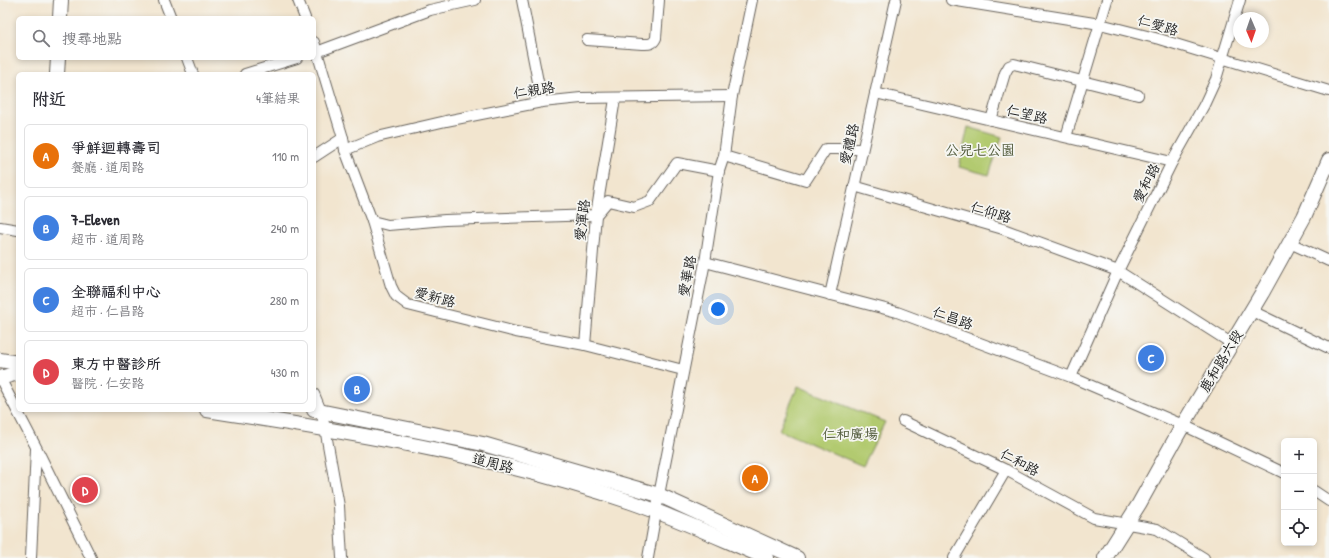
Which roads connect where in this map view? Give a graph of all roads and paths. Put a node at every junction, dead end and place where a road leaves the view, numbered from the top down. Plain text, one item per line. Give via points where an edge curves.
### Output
1 (61, 0) edge
2 (164, 0) edge
3 (298, 0) edge
4 (475, 0) edge
5 (522, 0) edge
6 (659, 0) edge
7 (752, 0) edge
8 (896, 0) edge
9 (951, 0) edge
10 (1107, 0) edge
11 (1240, 0) edge
12 (60, 16) edge
13 (170, 16) edge
14 (304, 16) edge
15 (1100, 24) junction
16 (587, 40) dead end
17 (316, 49) edge
18 (316, 52) edge
19 (1221, 59) junction
20 (58, 60) edge
21 (188, 60) edge
22 (290, 60) edge
23 (57, 72) edge
24 (192, 72) edge
25 (252, 72) edge
26 (1083, 82) junction
27 (1329, 92) edge
28 (875, 93) junction
29 (1138, 95) dead end
30 (732, 96) junction
31 (615, 99) junction
32 (542, 102) junction
33 (991, 120) junction
34 (1066, 137) junction
35 (343, 138) junction
36 (862, 149) junction
37 (345, 150) junction
38 (316, 156) edge
39 (724, 156) junction
40 (1329, 161) edge
41 (1172, 162) junction
42 (720, 171) junction
43 (854, 186) junction
44 (596, 215) junction
45 (372, 221) junction
46 (0, 227) edge
47 (16, 230) edge
48 (1290, 242) junction
49 (1329, 261) edge
50 (704, 262) junction
51 (1118, 271) junction
52 (830, 295) junction
53 (1252, 311) junction
54 (1231, 343) junction
55 (585, 345) junction
56 (1329, 348) edge
57 (0, 360) edge
58 (16, 362) edge
59 (683, 370) junction
60 (16, 374) edge
61 (1071, 376) junction
62 (0, 378) edge
63 (16, 381) edge
64 (16, 409) edge
65 (317, 410) edge
66 (18, 412) edge
67 (220, 412) edge
68 (903, 421) dead end
69 (1183, 425) junction
70 (325, 428) junction
71 (36, 447) junction
72 (1006, 470) junction
73 (1281, 472) edge
74 (1317, 493) edge
75 (659, 495) junction
76 (1329, 500) edge
77 (656, 512) junction
78 (1125, 524) junction
79 (31, 558) edge
80 (91, 558) edge
81 (342, 558) edge
82 (648, 558) edge
83 (767, 558) edge
84 (797, 558) edge
85 (954, 558) edge
86 (1105, 558) edge
87 (1204, 558) edge

1 - 12 main road
2 - 13 street
3 - 14 street
4 - 17 street via 430,10
5 - 32 street
6 - 16 street via 654,42 642,44
7 - 30 street, 愛華路
8 - 28 street, 愛禮路
9 - 15 street, 仁愛路
10 - 15 street
11 - 19 street, 愛和路
15 - 19 street, 仁愛路
15 - 26 street
18 - 35 street, 愛新路
19 - 27 street, 仁愛路
19 - 41 street, 愛和路 via 1213,86
20 - 23 main road
21 - 24 street
22 - 25 street
26 - 29 street
26 - 33 street via 1014,64 1009,66
26 - 34 street
28 - 33 street, 仁望路
28 - 36 street, 愛禮路
30 - 31 street, 仁親路
30 - 39 street, 愛華路
31 - 32 street, 仁親路 via 581,98
31 - 44 street, 愛渾路
32 - 37 street, 仁親路 via 423,126 377,138
33 - 34 street, 仁望路
34 - 41 street, 仁望路
35 - 37 street, 愛新路
35 - 38 street
36 - 39 street via 826,150 806,180
36 - 43 street, 愛禮路
37 - 45 street, 愛新路
39 - 42 street, 愛華路
40 - 48 main road, 鹿和路六段
41 - 51 street, 愛和路
42 - 44 street via 677,163 650,201 634,207 608,201
42 - 50 street, 愛華路
43 - 51 street, 仁仰路 via 1003,229
43 - 52 street, 愛禮路
44 - 45 street via 446,220 388,225
44 - 55 street, 愛渾路
45 - 55 street, 愛新路 via 391,286 396,296 408,305 516,332
46 - 47 street
48 - 49 street
48 - 53 main road, 鹿和路六段
50 - 52 street, 仁昌路
50 - 59 street, 愛華路
51 - 54 street, 仁仰路
51 - 61 street, 愛和路
52 - 61 street, 仁昌路 via 897,312
53 - 54 main road, 鹿和路六段
53 - 56 street
54 - 69 main road, 鹿和路六段
55 - 59 street, 愛新路
57 - 58 main road
59 - 75 street, 愛華路
60 - 62 main road
61 - 69 street, 仁昌路
62 - 63 main road
62 - 64 street
65 - 70 street
65 - 75 main road, 道周路 via 483,444
66 - 71 street
67 - 70 main road, 道周路
68 - 72 street, 仁和路
69 - 73 street, 仁昌路
69 - 78 main road, 鹿和路六段
70 - 77 main road, 道周路 via 474,458 560,480
70 - 81 street via 339,506
71 - 79 street
71 - 80 street
72 - 78 street, 仁和路 via 1094,518
72 - 85 street
74 - 76 street
75 - 77 street, 愛華路
75 - 84 main road, 道周路
77 - 82 street, 愛華路
77 - 83 main road, 道周路
78 - 86 main road, 鹿和路六段
78 - 87 street, 仁和路 via 1157,529

